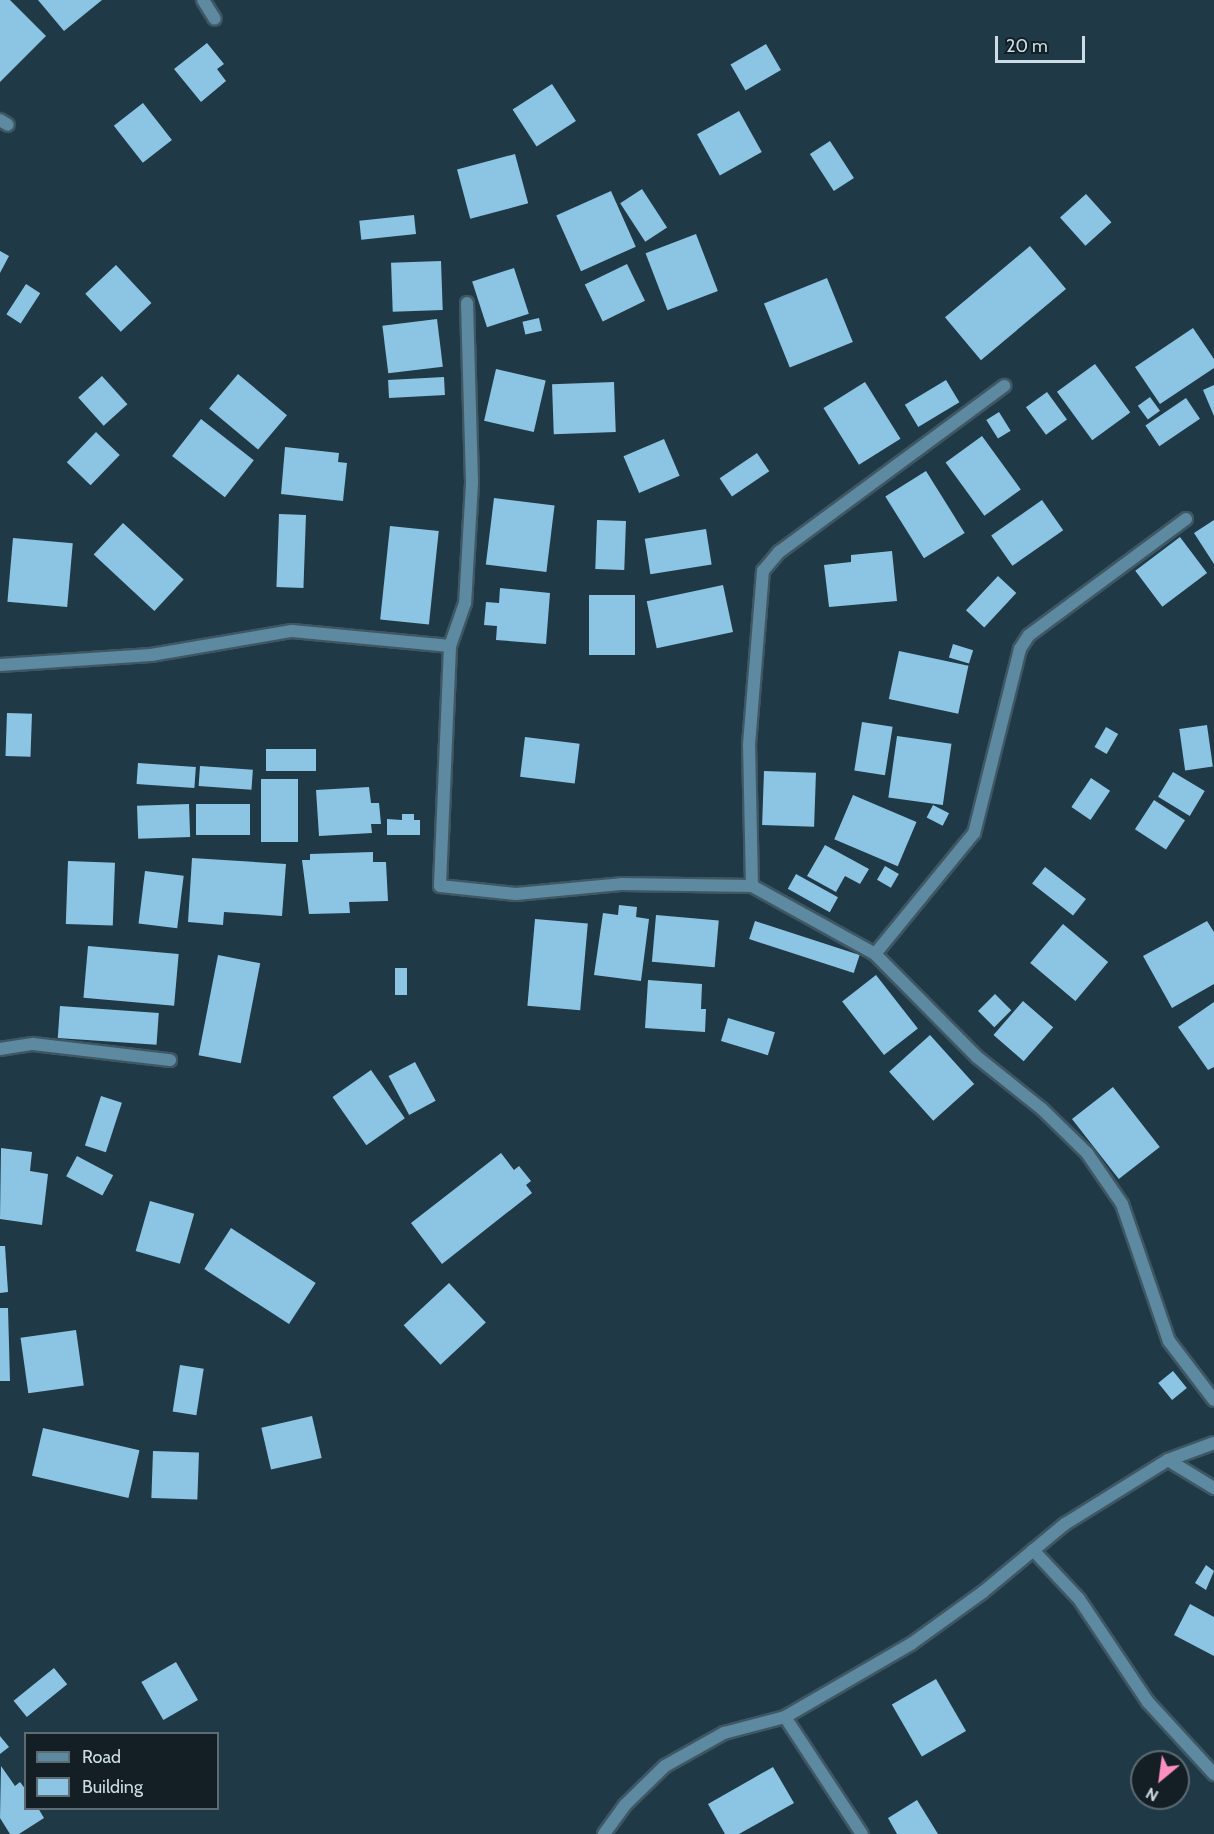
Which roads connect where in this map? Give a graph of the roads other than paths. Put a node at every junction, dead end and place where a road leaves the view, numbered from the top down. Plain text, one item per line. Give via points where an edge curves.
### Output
1 (203, 0) edge
2 (215, 19) dead end
3 (467, 303) dead end
4 (1004, 386) dead end
5 (1185, 519) dead end
6 (450, 646) junction
7 (0, 665) edge
8 (752, 886) junction
9 (875, 954) junction
10 (0, 1049) edge
11 (170, 1060) dead end
12 (1214, 1400) edge
13 (1214, 1443) edge
14 (1168, 1460) junction
15 (1214, 1488) edge
16 (1033, 1550) junction
17 (785, 1717) junction
18 (1214, 1774) edge
19 (604, 1834) edge
20 (862, 1834) edge

1 - 2 street
3 - 6 street via 472,483 465,603
4 - 8 street via 779,552 763,571 749,745
5 - 9 street via 1029,635 1020,649 974,833
6 - 7 street via 292,631 151,655
6 - 8 street via 440,886 516,894 621,884
8 - 9 street
9 - 12 street via 977,1057 1042,1109 1086,1153 1122,1204 1169,1341
10 - 11 street via 33,1044
13 - 14 street
14 - 15 street
14 - 16 street via 1065,1524
16 - 17 street via 911,1644
16 - 18 street via 1079,1599 1148,1702
17 - 19 street via 724,1733 665,1766 625,1805
17 - 20 street

